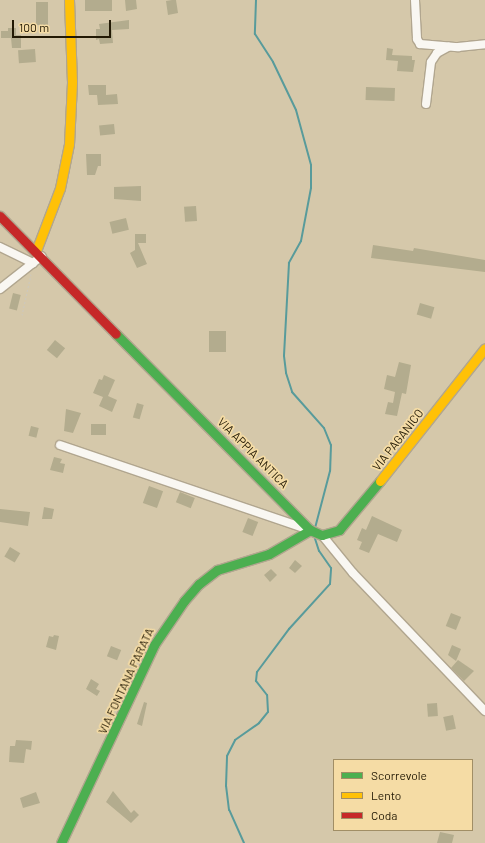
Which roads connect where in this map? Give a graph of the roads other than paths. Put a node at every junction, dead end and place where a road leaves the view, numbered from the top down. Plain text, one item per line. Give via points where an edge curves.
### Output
1 (68, 0) edge
2 (416, 0) edge
3 (485, 44) edge
4 (448, 47) junction
5 (426, 104) dead end
6 (0, 216) edge
7 (0, 247) edge
8 (39, 254) junction
9 (33, 263) junction
10 (0, 289) edge
11 (485, 348) edge
12 (60, 445) dead end
13 (294, 512) junction
14 (288, 522) junction
15 (310, 530) junction
16 (322, 535) junction
17 (485, 711) edge
18 (61, 843) edge

1 - 8 street via 72,82 70,144 60,188
2 - 4 street via 418,42 424,46
3 - 4 street
4 - 5 street via 438,53 431,62
6 - 8 street, VIA APPIA ANTICA
7 - 9 street
8 - 9 street
8 - 13 street, VIA APPIA ANTICA
9 - 10 street
11 - 16 street, VIA PAGANICO via 353,516 339,530
12 - 14 street
13 - 14 street
13 - 15 street, VIA APPIA ANTICA
14 - 15 street
15 - 16 street, VIA APPIA ANTICA
15 - 18 street, VIA FONTANA PARATA via 266,555 215,572 199,584 184,601 152,648
16 - 17 street, VIA APPIA ANTICA via 353,573

